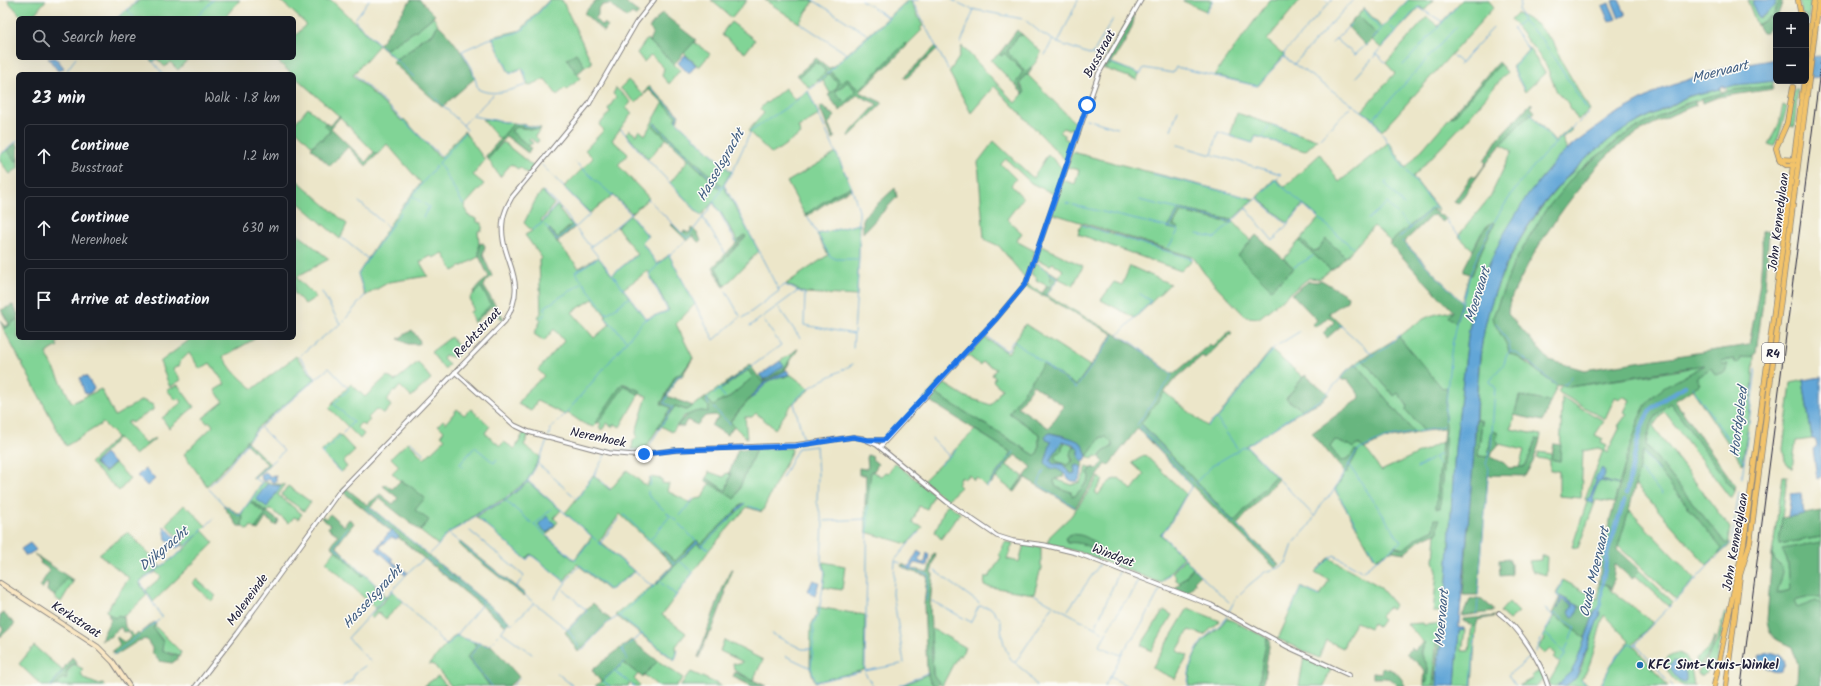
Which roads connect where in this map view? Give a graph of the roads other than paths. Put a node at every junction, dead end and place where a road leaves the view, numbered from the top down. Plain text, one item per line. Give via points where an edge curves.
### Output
1 (654, 0) edge
2 (1141, 0) edge
3 (1798, 0) edge
4 (1814, 0) edge
5 (1819, 0) edge
6 (1800, 12) edge
7 (1810, 47) junction
8 (1809, 51) edge
9 (1804, 84) edge
10 (1793, 87) dead end
11 (1805, 88) junction
12 (1795, 162) junction
13 (455, 372) junction
14 (868, 440) junction
15 (884, 440) junction
16 (880, 447) junction
17 (284, 568) joint
18 (0, 583) edge
19 (1499, 614) dead end
20 (1349, 675) dead end
21 (129, 686) edge
22 (196, 686) edge
23 (1548, 686) edge
24 (1714, 686) edge
25 (1726, 686) edge

1 - 13 street, Rechtstraat via 636,23 589,104 507,206 502,234 515,280 512,311
2 - 15 street, Busstraat via 1099,72 1026,283
3 - 6 highway
4 - 7 highway, John Kennedylaan / R4
5 - 7 highway, John Kennedylaan / R4
7 - 8 highway, John Kennedylaan / R4
7 - 11 highway, John Kennedylaan / R4
9 - 11 highway, John Kennedylaan / R4
10 - 12 highway via 1787,123 1776,148 1782,163
11 - 12 highway, John Kennedylaan / R4
11 - 12 highway, John Kennedylaan / R4 via 1794,153
12 - 24 highway, John Kennedylaan / R4 via 1744,542
12 - 25 highway, John Kennedylaan / R4 via 1750,542 1740,575
13 - 14 street, Nerenhoek via 514,425 609,453 632,455 676,450 796,446 853,437
13 - 17 street, Rechtstraat via 339,492
14 - 15 street
14 - 16 street, Nerenhoek
15 - 16 street, Busstraat
16 - 20 street, Windgat via 947,502 997,536 1077,553 1211,604 1288,647
17 - 22 street, Moleneinde
18 - 21 main road, Kerkstraat via 98,647 113,662
19 - 23 street via 1510,623 1532,651

